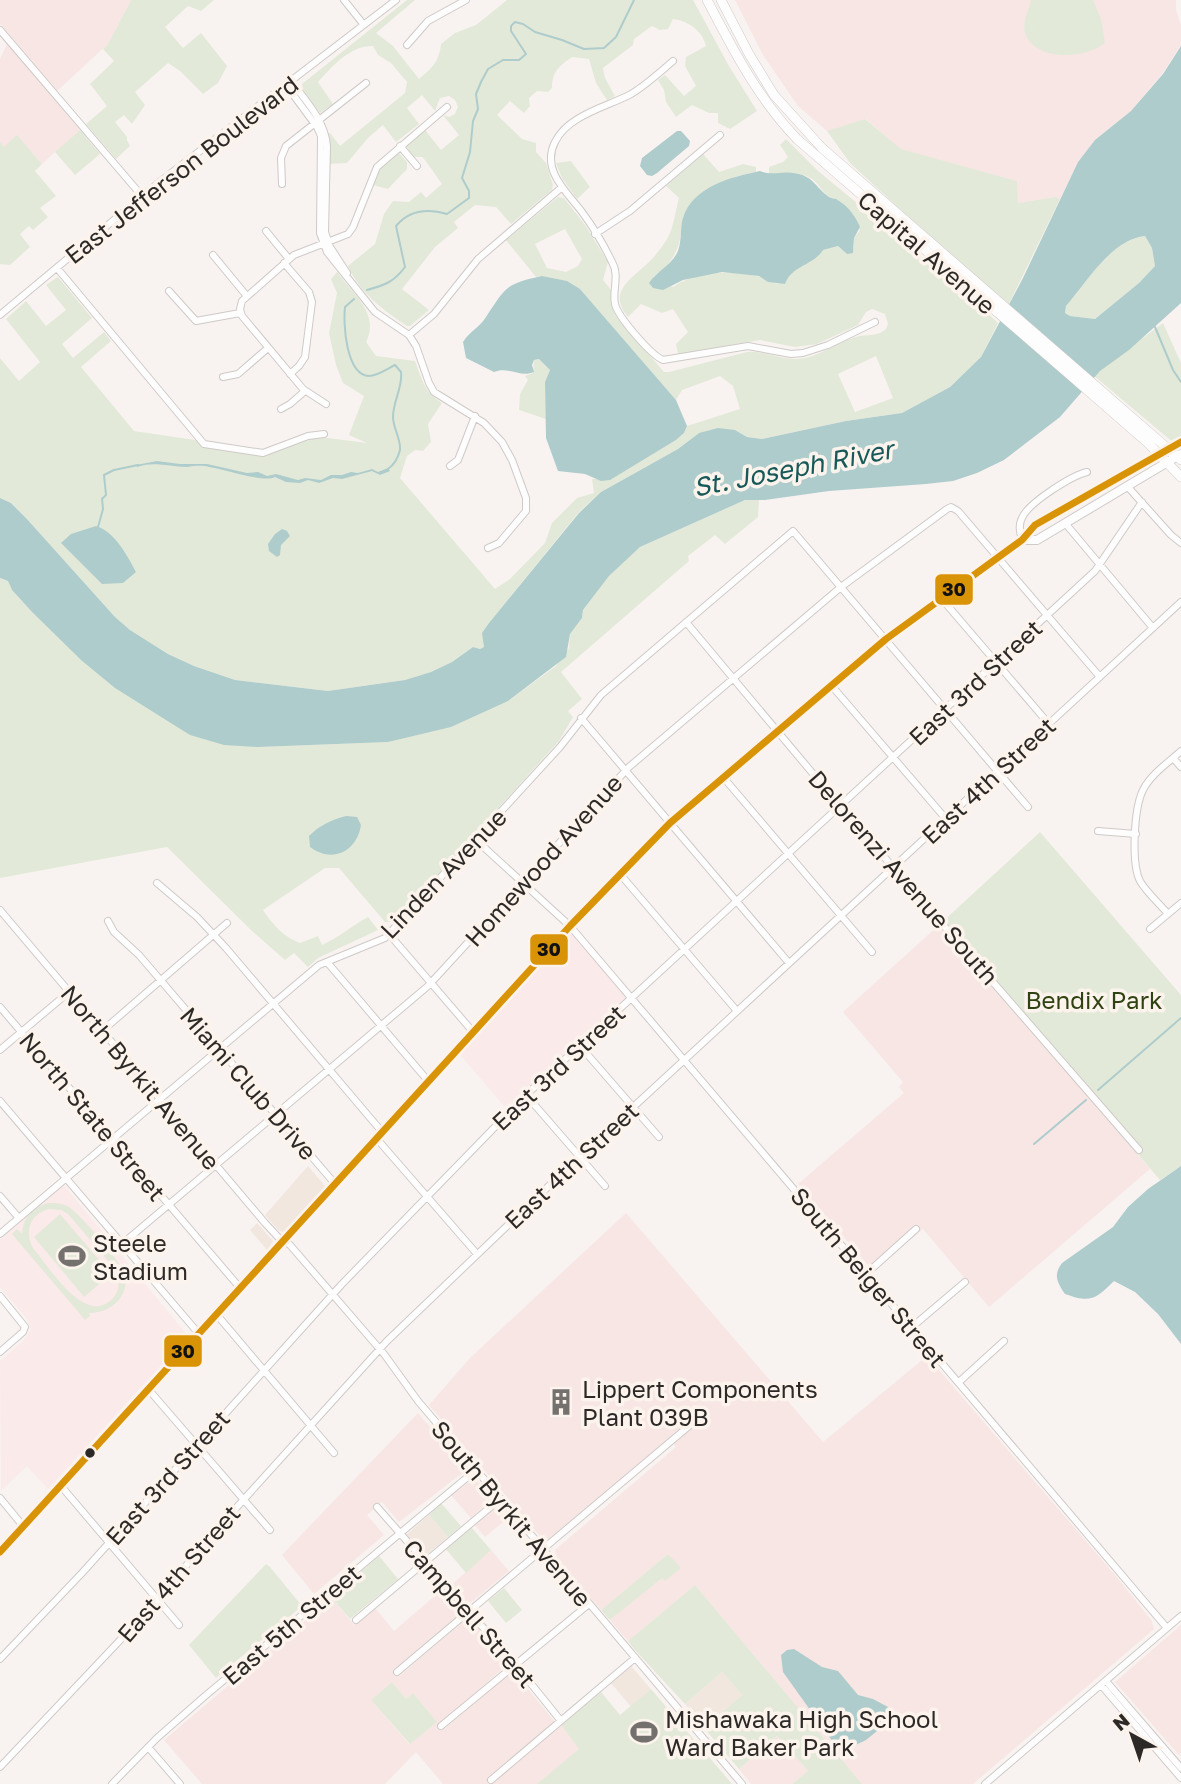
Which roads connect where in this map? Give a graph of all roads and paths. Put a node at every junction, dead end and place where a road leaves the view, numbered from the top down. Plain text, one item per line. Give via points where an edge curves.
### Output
1 (344, 0) edge
2 (396, 0) edge
3 (466, 0) edge
4 (707, 0) edge
5 (721, 0) edge
6 (365, 25) junction
7 (0, 30) edge
8 (407, 45) dead end
9 (673, 61) dead end
10 (288, 83) junction
11 (366, 83) dead end
12 (447, 107) dead end
13 (317, 122) junction
14 (720, 135) dead end
15 (400, 146) junction
16 (417, 166) dead end
17 (282, 184) dead end
18 (561, 188) junction
19 (142, 196) junction
20 (266, 231) dead end
21 (595, 233) junction
22 (325, 243) junction
23 (213, 255) dead end
24 (287, 261) junction
25 (57, 268) junction
26 (169, 291) dead end
27 (246, 295) junction
28 (995, 305) junction
29 (240, 313) junction
30 (0, 315) edge
31 (875, 322) dead end
32 (409, 335) junction
33 (268, 348) junction
34 (290, 374) junction
35 (223, 377) dead end
36 (305, 391) junction
37 (1096, 391) junction
38 (326, 404) dead end
39 (281, 409) dead end
40 (475, 416) junction
41 (324, 434) dead end
42 (1181, 442) edge
43 (1177, 455) edge
44 (1163, 459) junction
45 (450, 466) dead end
46 (1087, 472) dead end
47 (1181, 477) edge
48 (1128, 486) junction
49 (1142, 502) junction
50 (1065, 523) junction
51 (1021, 540) junction
52 (1181, 543) edge
53 (488, 548) dead end
54 (997, 557) junction
55 (1100, 566) junction
56 (841, 587) junction
57 (941, 598) junction
58 (1181, 602) edge
59 (1047, 615) junction
60 (686, 622) junction
61 (1153, 628) junction
62 (886, 639) junction
63 (996, 663) junction
64 (1100, 677) junction
65 (734, 678) junction
66 (831, 685) junction
67 (945, 710) junction
68 (581, 718) junction
69 (1049, 724) junction
70 (778, 731) junction
71 (1181, 751) edge
72 (893, 758) junction
73 (1173, 758) junction
74 (1181, 767) edge
75 (625, 771) junction
76 (998, 771) junction
77 (723, 777) junction
78 (840, 806) junction
79 (1028, 807) dead end
80 (946, 819) junction
81 (670, 823) junction
82 (1098, 831) dead end
83 (1136, 834) junction
84 (476, 840) junction
85 (789, 854) junction
86 (893, 867) junction
87 (620, 874) junction
88 (523, 882) junction
89 (157, 883) dead end
90 (737, 901) junction
91 (1181, 903) edge
92 (0, 910) edge
93 (1168, 915) junction
94 (841, 916) junction
95 (108, 922) dead end
96 (227, 923) dead end
97 (570, 926) junction
98 (1150, 929) dead end
99 (389, 934) junction
100 (214, 935) junction
101 (684, 950) junction
102 (872, 952) dead end
103 (327, 962) junction
104 (789, 963) junction
105 (161, 981) junction
106 (431, 983) junction
107 (69, 992) junction
108 (631, 998) junction
109 (272, 1003) junction
110 (0, 1007) edge
111 (737, 1011) junction
112 (381, 1026) junction
113 (102, 1031) junction
114 (22, 1032) junction
115 (474, 1032) junction
116 (580, 1046) junction
117 (219, 1048) junction
118 (0, 1050) edge
119 (684, 1059) junction
120 (329, 1069) junction
121 (429, 1082) junction
122 (526, 1095) junction
123 (159, 1098) junction
124 (0, 1101) edge
125 (632, 1108) junction
126 (275, 1114) junction
127 (380, 1136) junction
128 (659, 1137) dead end
129 (112, 1138) junction
130 (1139, 1150) dead end
131 (579, 1157) junction
132 (216, 1164) junction
133 (65, 1178) junction
134 (336, 1185) junction
135 (606, 1186) dead end
136 (0, 1196) edge
137 (427, 1196) junction
138 (169, 1205) junction
139 (18, 1217) junction
140 (916, 1229) dead end
141 (0, 1234) edge
142 (284, 1241) junction
143 (122, 1244) junction
144 (477, 1254) junction
145 (866, 1274) junction
146 (965, 1282) dead end
147 (241, 1289) junction
148 (332, 1294) junction
149 (0, 1296) edge
150 (217, 1315) junction
151 (912, 1327) junction
152 (200, 1335) junction
153 (1004, 1341) dead end
154 (379, 1349) junction
155 (0, 1352) edge
156 (264, 1370) junction
157 (959, 1382) junction
158 (149, 1390) junction
159 (310, 1426) junction
160 (689, 1426) dead end
161 (196, 1444) junction
162 (334, 1453) dead end
163 (476, 1470) junction
164 (61, 1486) junction
165 (0, 1498) edge
166 (500, 1499) junction
167 (243, 1500) junction
168 (377, 1507) dead end
169 (23, 1526) junction
170 (270, 1530) dead end
171 (400, 1534) junction
172 (109, 1542) junction
173 (543, 1550) junction
174 (0, 1552) edge
175 (426, 1561) junction
176 (157, 1599) junction
177 (589, 1604) junction
178 (469, 1611) junction
179 (1181, 1616) edge
180 (356, 1620) dead end
181 (179, 1625) dead end
182 (1167, 1628) junction
183 (635, 1658) junction
184 (0, 1660) edge
185 (516, 1665) junction
186 (397, 1672) dead end
187 (1104, 1683) junction
188 (561, 1721) junction
189 (441, 1726) dead end
190 (148, 1747) junction
191 (0, 1767) edge
192 (1181, 1768) edge
193 (1181, 1778) edge
194 (491, 1780) dead end
195 (112, 1784) edge
196 (180, 1784) edge
197 (742, 1784) edge
198 (985, 1784) edge

1 - 6 street
2 - 6 street, East Jefferson Boulevard
3 - 8 street via 428,20
4 - 28 highway, Capital Avenue via 746,73 786,127
5 - 28 highway, Capital Avenue via 774,95 795,120
6 - 10 street, East Jefferson Boulevard
7 - 19 street
9 - 18 street via 637,90 569,125 558,136 552,167
10 - 13 street
10 - 19 street, East Jefferson Boulevard
11 - 13 street
12 - 15 street
13 - 17 street via 284,149
13 - 22 street via 327,143
14 - 21 street via 630,211
15 - 16 street
15 - 22 street via 377,167 352,229
18 - 21 street
18 - 32 street via 484,252 434,314
19 - 25 street, East Jefferson Boulevard
20 - 24 street
21 - 31 street via 614,265 618,311 663,360 748,346 803,353
22 - 24 street
22 - 32 street via 375,312
23 - 27 street
24 - 27 street
24 - 34 street via 312,298 306,353
25 - 30 street, East Jefferson Boulevard
25 - 41 street via 204,444 263,453
26 - 29 street via 196,321
27 - 29 street
28 - 37 highway, Capital Avenue
29 - 33 street
32 - 40 street via 434,392
33 - 34 street
33 - 35 street via 238,374
34 - 36 street
36 - 38 street
36 - 39 street
37 - 43 highway, Capital Avenue
37 - 44 highway, Capital Avenue
40 - 45 street via 458,460
40 - 53 street via 502,442 527,500 522,518 499,543
42 - 43 main road
43 - 44 main road
44 - 47 highway, Capital Avenue
44 - 48 main road
44 - 51 main road via 1035,525
46 - 51 street via 1069,479 1025,513 1019,525
48 - 49 street
48 - 50 main road
49 - 52 street
49 - 55 street, East 3rd Street
50 - 51 main road via 1037,540
50 - 55 street
51 - 54 main road
54 - 56 street, Homewood Avenue via 954,508 947,509
54 - 57 main road
54 - 59 street
55 - 59 street, East 3rd Street
55 - 61 street
56 - 60 street, Linden Avenue via 793,531
56 - 62 street
56 - 65 street, Homewood Avenue
57 - 62 main road
57 - 63 street
58 - 61 street, East 4th Street
59 - 63 street, East 3rd Street
59 - 64 street
60 - 65 street, Delorenzi Avenue South
60 - 68 street, Linden Avenue
61 - 64 street, East 4th Street
62 - 66 main road
62 - 67 street
63 - 67 street, East 3rd Street
63 - 69 street
64 - 69 street, East 4th Street
65 - 70 street, Delorenzi Avenue South
65 - 75 street, Homewood Avenue
66 - 70 main road
66 - 72 street
67 - 72 street, East 3rd Street
67 - 76 street
68 - 75 street
68 - 84 street, Linden Avenue
69 - 76 street, East 4th Street
70 - 77 main road
70 - 78 street, Delorenzi Avenue South
71 - 73 street
72 - 78 street, East 3rd Street
72 - 80 street
73 - 74 street
73 - 83 street via 1143,789
75 - 81 street
75 - 88 street, Homewood Avenue
76 - 79 street
76 - 80 street, East 4th Street
77 - 81 main road
77 - 85 street
78 - 85 street, East 3rd Street
78 - 86 street, Delorenzi Avenue South
80 - 86 street, East 4th Street
81 - 87 main road
81 - 90 street
82 - 83 street
83 - 93 street via 1139,878
84 - 88 street, South Beiger Street
84 - 99 street, Linden Avenue
85 - 90 street, East 3rd Street
85 - 94 street
86 - 94 street, East 4th Street
86 - 130 street, Delorenzi Avenue South
87 - 97 main road
87 - 101 street
88 - 97 street, South Beiger Street
88 - 106 street, Homewood Avenue
89 - 100 street
90 - 101 street, East 3rd Street
90 - 104 street
91 - 93 street
92 - 107 street, North Byrkit Avenue
93 - 98 street
94 - 102 street
94 - 104 street, East 4th Street
95 - 105 street, Miami Club Drive
96 - 100 street
97 - 108 street, South Beiger Street
97 - 115 main road
99 - 103 street, Linden Avenue
99 - 106 street
100 - 105 street
100 - 109 street
101 - 108 street, East 3rd Street
101 - 111 street
103 - 109 street, Linden Avenue
103 - 112 street
104 - 111 street, East 4th Street
105 - 113 street
105 - 117 street, Miami Club Drive
106 - 112 street, Homewood Avenue
106 - 115 street
107 - 113 street, North Byrkit Avenue
107 - 114 street
108 - 116 street, East 3rd Street
108 - 119 street, South Beiger Street
109 - 117 street, Linden Avenue
109 - 120 street
110 - 114 street, North State Street
111 - 119 street, East 4th Street
112 - 120 street, Homewood Avenue
112 - 121 street
113 - 123 street, North Byrkit Avenue
114 - 118 street
114 - 129 street, North State Street
115 - 121 main road
116 - 122 street, East 3rd Street
116 - 125 street
117 - 123 street, Linden Avenue
117 - 126 street, Miami Club Drive
119 - 125 street, East 4th Street
119 - 145 street, South Beiger Street
120 - 126 street, Homewood Avenue
120 - 127 street
121 - 127 main road
122 - 131 street
122 - 137 street, East 3rd Street
123 - 129 street, Linden Avenue
123 - 132 street, North Byrkit Avenue
124 - 133 street
125 - 128 street
125 - 131 street, East 4th Street
126 - 132 street, Homewood Avenue
126 - 134 street, Miami Club Drive
127 - 134 main road
127 - 137 street
129 - 133 street, Linden Avenue
129 - 138 street, North State Street
131 - 135 street
131 - 144 street, East 4th Street
132 - 138 street, Homewood Avenue
132 - 142 street, North Byrkit Avenue
133 - 139 street, Linden Avenue
133 - 143 street
134 - 142 main road
136 - 139 street
137 - 144 street
137 - 148 street, East 3rd Street
138 - 143 street, Homewood Avenue
138 - 147 street, North State Street
139 - 141 street, Linden Avenue
140 - 145 street
142 - 147 main road
142 - 148 street, South Byrkit Avenue
143 - 152 street
144 - 154 street, East 4th Street
145 - 151 street, South Beiger Street
146 - 151 street
147 - 150 main road
148 - 154 street, South Byrkit Avenue
148 - 156 street, East 3rd Street
149 - 155 street via 25,1328
150 - 152 main road
150 - 156 street
151 - 157 street, South Beiger Street
152 - 158 main road
153 - 157 street
154 - 159 street, East 4th Street
154 - 163 street, South Byrkit Avenue
156 - 159 street
156 - 161 street, East 3rd Street
157 - 182 street, South Beiger Street
158 - 161 street
158 - 164 main road
159 - 162 street
159 - 167 street, East 4th Street
160 - 173 street
161 - 167 street
161 - 172 street, East 3rd Street
163 - 166 street, South Byrkit Avenue
163 - 171 street, East 5th Street
164 - 169 main road
164 - 172 street
165 - 169 street
166 - 173 street, South Byrkit Avenue
166 - 175 street
167 - 170 street
167 - 176 street, East 4th Street
168 - 171 street, Campbell Street
169 - 174 main road
171 - 175 street, Campbell Street
171 - 190 street, East 5th Street
172 - 176 street
172 - 184 street, East 3rd Street
173 - 177 street, South Byrkit Avenue
173 - 178 street
175 - 178 street, Campbell Street
175 - 180 street
176 - 181 street
176 - 191 street, East 4th Street
177 - 183 street, South Byrkit Avenue
177 - 185 street
178 - 185 street, Campbell Street
178 - 186 street
179 - 182 street
182 - 187 street
183 - 188 street
183 - 197 street, South Byrkit Avenue
185 - 188 street, Campbell Street
185 - 189 street
187 - 192 street
187 - 193 street
187 - 198 street
188 - 194 street
190 - 195 street, East 5th Street
190 - 196 street

